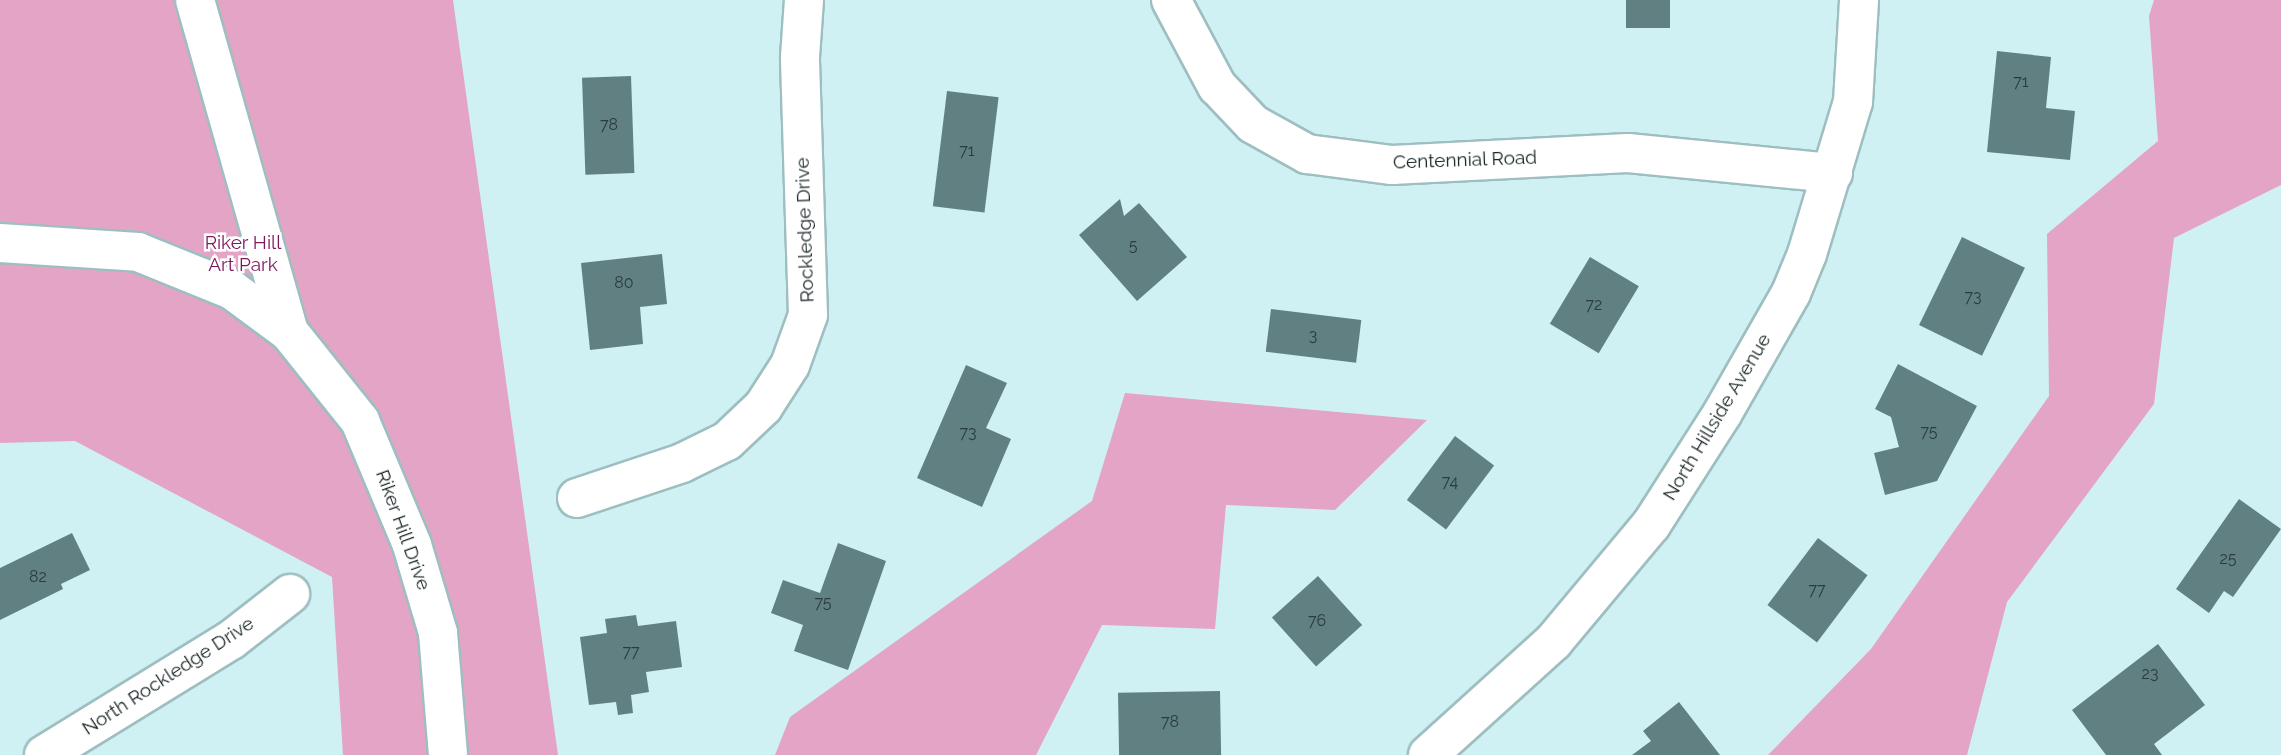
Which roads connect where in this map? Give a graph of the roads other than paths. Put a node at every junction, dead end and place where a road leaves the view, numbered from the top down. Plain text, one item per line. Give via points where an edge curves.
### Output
1 (195, 0) edge
2 (804, 0) edge
3 (1171, 0) edge
4 (1859, 0) edge
5 (1833, 173) junction
6 (0, 243) edge
7 (289, 332) junction
8 (577, 498) dead end
9 (290, 594) dead end
10 (44, 755) edge
11 (448, 755) edge
12 (1428, 755) edge

1 - 7 street, Riker Hill Drive
2 - 8 street, Rockledge Drive via 800,57 808,315 790,365 763,407 727,441 682,463
3 - 5 street, Centennial Road via 1217,86 1253,124 1307,154 1392,165 1628,153
4 - 5 street, North Hillside Avenue via 1853,102
5 - 12 street, North Hillside Avenue via 1791,293 1651,525 1553,642
6 - 7 street, Riker Hill Drive via 138,252 233,290
7 - 11 street, Riker Hill Drive via 360,421 412,545 438,633
9 - 10 street, North Rockledge Drive via 231,640

